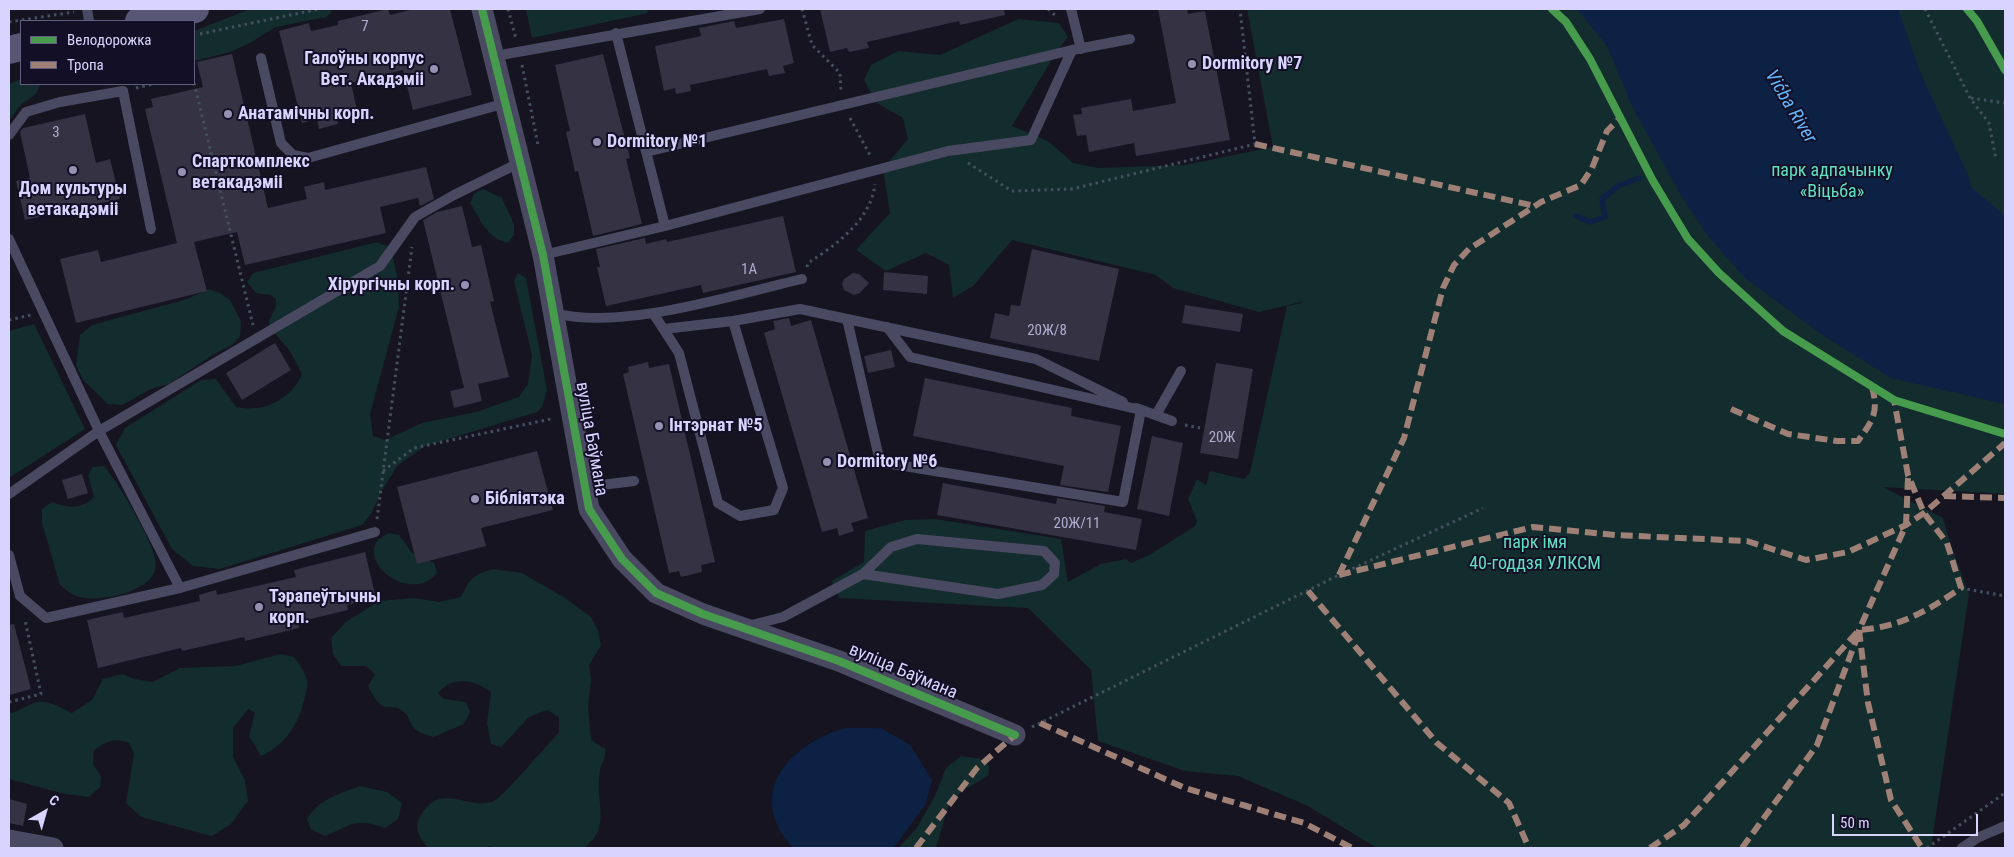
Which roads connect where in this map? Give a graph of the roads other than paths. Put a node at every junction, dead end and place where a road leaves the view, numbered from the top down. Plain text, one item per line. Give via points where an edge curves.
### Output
1 (195, 9) edge
2 (482, 9) edge
3 (760, 9) edge
4 (1071, 9) edge
5 (144, 20) edge
6 (616, 34) junction
7 (1130, 39) dead end
8 (1076, 50) junction
9 (495, 56) junction
10 (261, 58) dead end
11 (506, 103) junction
12 (9, 135) edge
13 (646, 152) junction
14 (521, 162) junction
15 (665, 226) junction
16 (151, 228) dead end
17 (9, 239) edge
18 (543, 255) junction
19 (802, 280) road end
20 (553, 313) junction
21 (653, 313) junction
22 (847, 319) junction
23 (733, 320) junction
24 (887, 327) junction
25 (664, 329) junction
26 (1181, 372) dead end
27 (1141, 410) junction
28 (1156, 416) junction
29 (1172, 421) dead end
30 (99, 431) junction
31 (634, 481) dead end
32 (585, 487) junction
33 (9, 494) edge
34 (375, 532) road end
35 (9, 555) edge
36 (863, 574) junction
37 (180, 588) junction
38 (742, 628) junction
39 (1015, 735) road end
40 (2005, 826) edge
41 (9, 840) edge
42 (53, 848) edge
43 (1962, 848) edge

1 - 5 street
2 - 9 street, вуліца Баўмана
3 - 6 lane
4 - 8 lane
6 - 9 lane
6 - 13 lane
7 - 8 lane
8 - 13 lane
8 - 15 lane via 1031,140 948,151
9 - 11 street, вуліца Баўмана
10 - 11 lane via 281,144 293,155 308,158
11 - 14 street, вуліца Баўмана
12 - 16 lane via 26,112 60,102 123,91
13 - 15 lane
14 - 18 street, вуліца Баўмана
14 - 30 lane via 415,217 380,266
15 - 18 lane
17 - 30 lane
18 - 20 street, вуліца Баўмана
19 - 21 lane
20 - 21 lane via 574,318
20 - 32 street, вуліца Баўмана
21 - 25 lane
22 - 23 lane via 800,309
22 - 24 lane
22 - 27 lane via 880,462 1123,502
23 - 25 lane
23 - 25 lane via 783,488 774,510 740,516 718,503 679,353
24 - 27 lane via 1036,359
24 - 27 lane via 910,357
26 - 28 lane
27 - 28 lane
28 - 29 lane
30 - 33 lane
30 - 37 lane
31 - 32 lane
32 - 38 street, вуліца Баўмана via 588,509 622,559 656,593
34 - 37 lane
35 - 37 lane via 20,596 46,618
36 - 36 lane via 998,594 1042,585 1054,574 1055,563 1044,551 917,540 891,547
36 - 38 lane via 783,617
38 - 39 street, вуліца Баўмана via 839,661
40 - 43 lane
41 - 42 street

